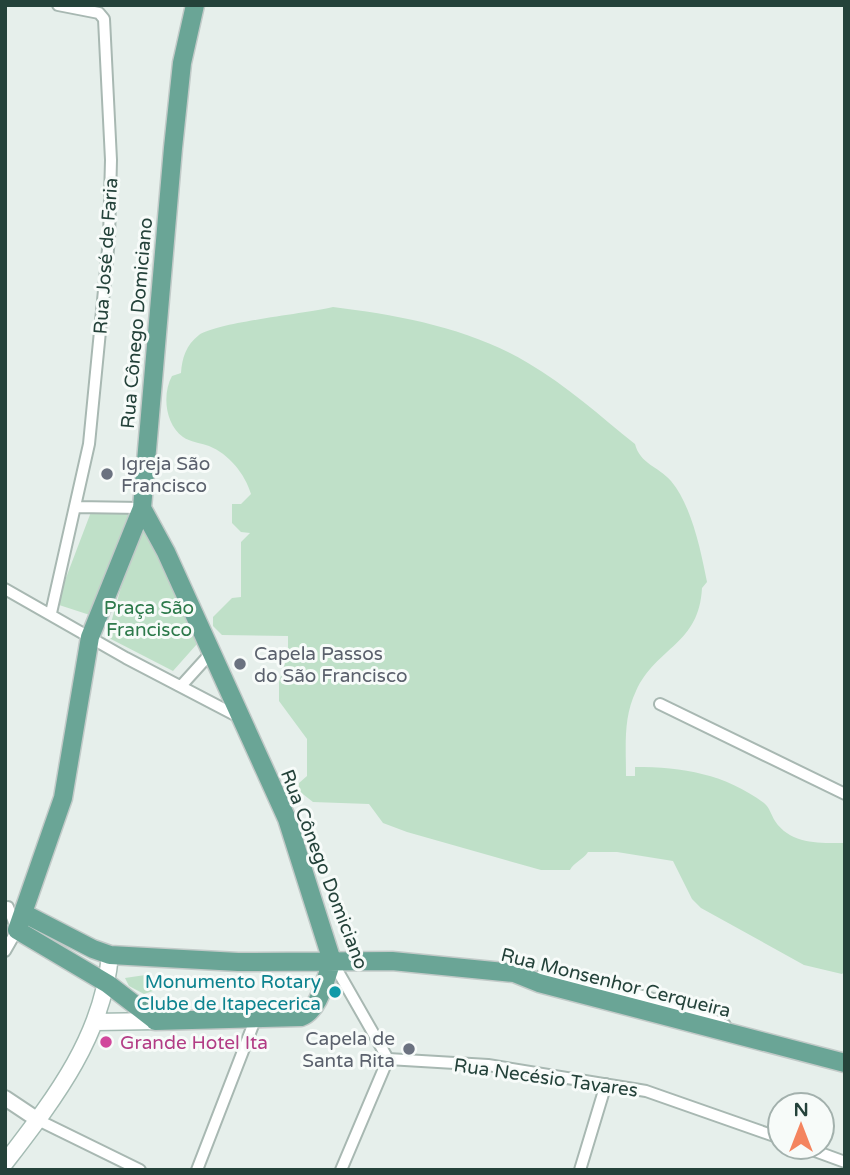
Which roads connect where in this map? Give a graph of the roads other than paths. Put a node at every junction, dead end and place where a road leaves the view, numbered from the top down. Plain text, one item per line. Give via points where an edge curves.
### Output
1 (58, 5) edge
2 (195, 5) edge
3 (75, 507) junction
4 (142, 508) junction
5 (5, 589) edge
6 (51, 613) junction
7 (90, 637) junction
8 (210, 654) junction
9 (181, 686) junction
10 (660, 704) dead end
11 (242, 719) junction
12 (845, 794) edge
13 (14, 914) edge
14 (5, 951) edge
15 (110, 955) junction
16 (332, 961) junction
17 (108, 984) junction
18 (255, 1020) junction
19 (155, 1021) junction
20 (96, 1022) junction
21 (388, 1059) junction
22 (845, 1063) edge
23 (606, 1084) junction
24 (5, 1098) edge
25 (38, 1120) junction
26 (766, 1133) edge
27 (5, 1163) edge
28 (140, 1170) edge
29 (197, 1170) edge
30 (341, 1170) edge
31 (580, 1170) edge

1 - 3 street, Rua José de Faria via 99,13 104,19 111,160 89,444
2 - 4 main road, Rua Cônego Domiciano via 182,63 173,148
3 - 4 street
3 - 6 street
4 - 7 main road
4 - 8 main road, Rua Cônego Domiciano
5 - 6 street
6 - 7 street
7 - 9 street
7 - 13 main road via 63,798
8 - 9 street
8 - 11 main road, Rua Cônego Domiciano
9 - 11 street
10 - 12 street
11 - 16 main road, Rua Cônego Domiciano via 299,851
13 - 14 street
13 - 15 main road
13 - 17 main road
15 - 16 main road, Rua Monsenhor Cerqueira via 238,962
15 - 17 main road
16 - 18 main road via 310,1014
16 - 21 street, Rua Cônego Domiciano
16 - 22 main road, Rua Monsenhor Cerqueira via 392,961 514,973
17 - 19 main road
17 - 20 main road
18 - 19 main road
18 - 29 street
19 - 20 main road
20 - 25 main road via 74,1069
21 - 23 street, Rua Necésio Tavares via 488,1065
21 - 30 street
23 - 26 street, Rua Necésio Tavares via 646,1091
23 - 31 street
24 - 25 street
25 - 27 main road
25 - 28 street

